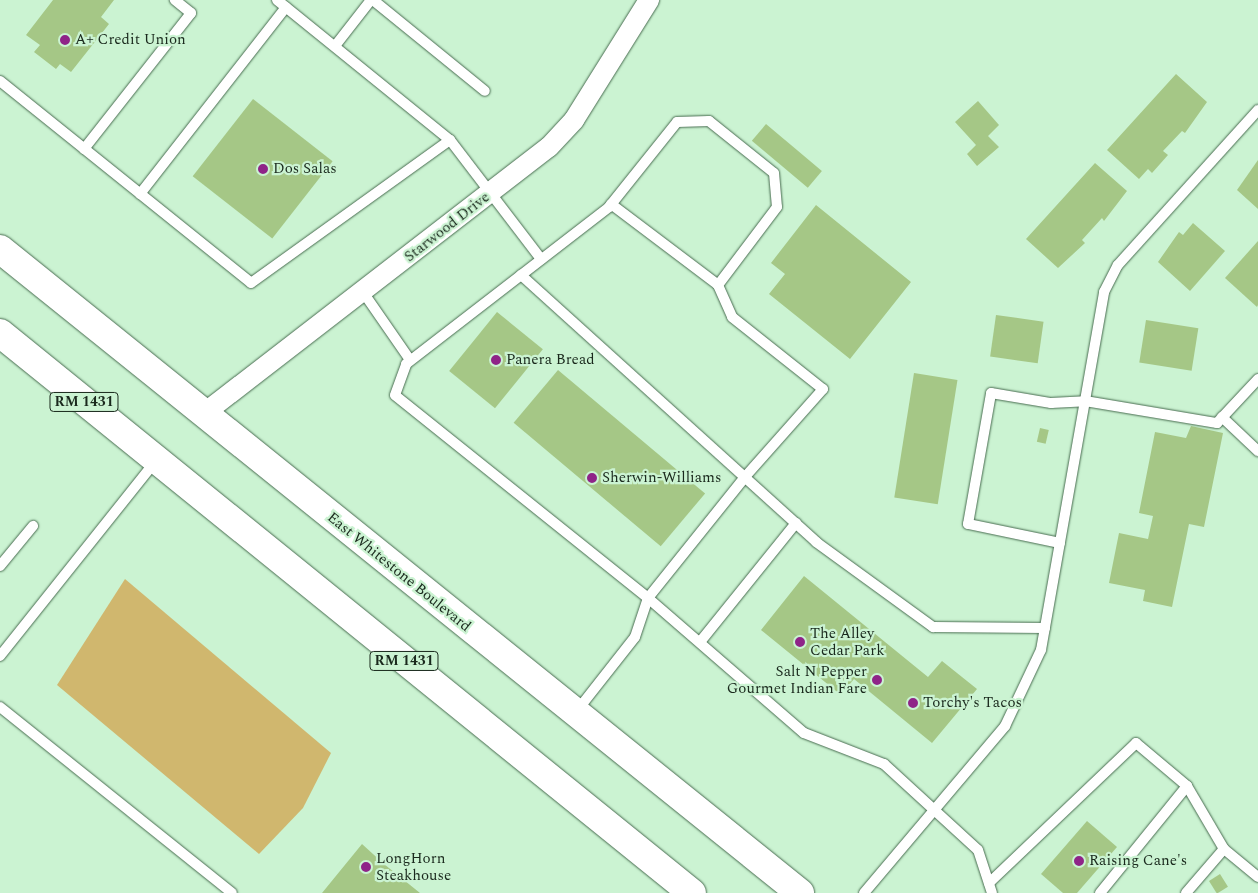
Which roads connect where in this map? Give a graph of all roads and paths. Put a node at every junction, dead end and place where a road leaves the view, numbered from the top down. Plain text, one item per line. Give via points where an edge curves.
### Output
1 (175, 0) edge
2 (277, 0) edge
3 (372, 0) edge
4 (649, 0) edge
5 (286, 7) junction
6 (335, 46) junction
7 (0, 81) edge
8 (485, 91) dead end
9 (1258, 110) edge
10 (450, 140) junction
11 (84, 149) junction
12 (491, 192) junction
13 (140, 194) junction
14 (611, 204) junction
15 (0, 249) edge
16 (541, 259) junction
17 (521, 275) junction
18 (718, 286) junction
19 (363, 292) junction
20 (0, 334) edge
21 (410, 360) junction
22 (1258, 379) edge
23 (1085, 401) junction
24 (202, 415) junction
25 (1222, 417) junction
26 (1258, 450) edge
27 (156, 460) junction
28 (745, 476) junction
29 (796, 523) junction
30 (33, 526) dead end
31 (1060, 543) junction
32 (0, 566) edge
33 (648, 598) junction
34 (1045, 628) junction
35 (700, 642) junction
36 (0, 656) edge
37 (0, 707) edge
38 (575, 713) junction
39 (1187, 786) junction
40 (936, 811) junction
41 (1224, 849) junction
42 (1258, 877) edge
43 (991, 888) edge
44 (232, 893) edge
45 (692, 893) edge
46 (800, 893) edge
47 (864, 893) edge
48 (1100, 893) edge
49 (1186, 893) edge

1 - 11 lane via 191,13
2 - 5 lane
3 - 6 lane
3 - 8 lane
4 - 12 street, Starwood Drive via 568,127
5 - 6 lane
5 - 13 lane
6 - 10 lane
7 - 11 lane
9 - 23 lane via 1118,265 1104,292
10 - 12 lane
10 - 13 lane via 251,283
11 - 13 lane
12 - 16 lane
12 - 19 street, Starwood Drive
14 - 16 lane
14 - 18 lane
14 - 18 lane via 677,122 709,121 774,173 777,207
15 - 24 main road, East Whitestone Boulevard
16 - 17 lane
17 - 21 lane
17 - 28 lane
18 - 28 lane via 732,317 823,389
19 - 21 lane
19 - 24 street, Starwood Drive
20 - 27 main road, RM 1431
21 - 33 lane via 395,395
22 - 25 lane
23 - 25 lane via 1216,423
23 - 31 lane
23 - 31 lane via 1051,404 992,393 968,524
24 - 38 main road, East Whitestone Boulevard
25 - 26 lane
27 - 36 lane
27 - 45 main road, RM 1431
28 - 29 lane
28 - 33 lane
29 - 34 lane via 933,627
29 - 35 lane
30 - 32 lane
31 - 34 lane
33 - 35 lane
33 - 38 lane via 635,637
34 - 40 lane via 1041,650 1005,726
35 - 40 lane via 804,733 884,764
37 - 44 lane
38 - 46 main road, East Whitestone Boulevard
39 - 41 lane
39 - 43 lane via 1136,743
39 - 48 lane
40 - 43 lane via 978,850
40 - 47 lane
41 - 42 lane
41 - 49 lane

